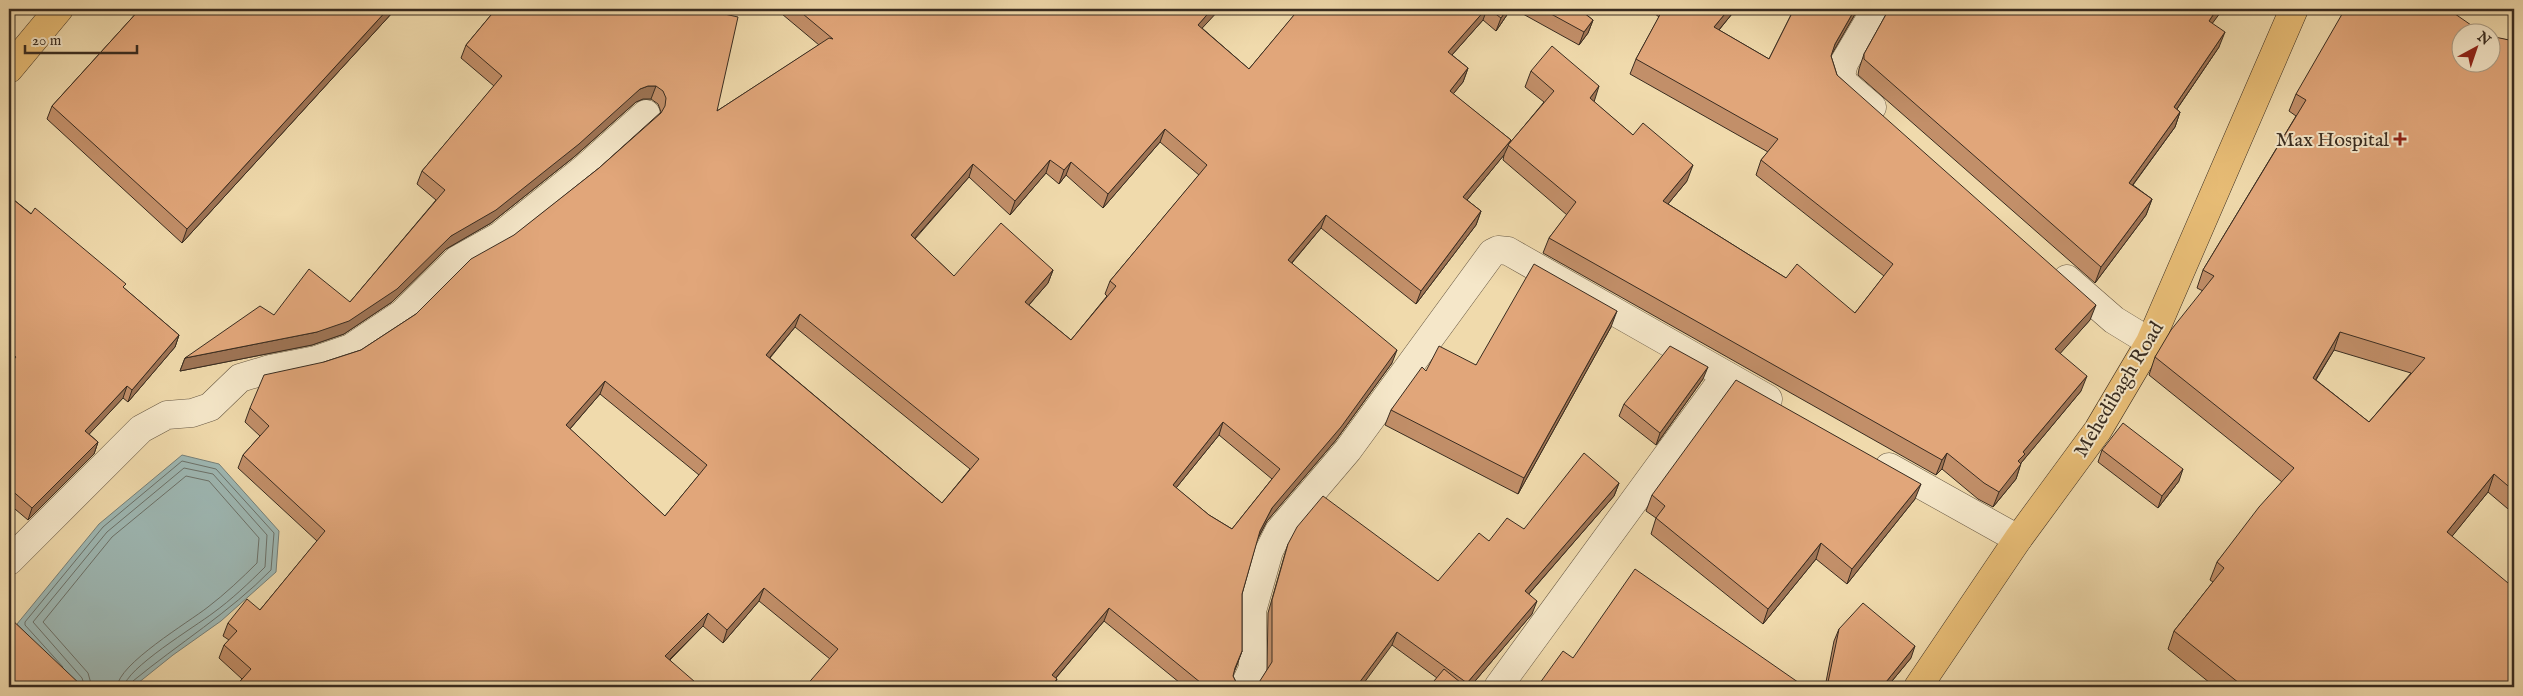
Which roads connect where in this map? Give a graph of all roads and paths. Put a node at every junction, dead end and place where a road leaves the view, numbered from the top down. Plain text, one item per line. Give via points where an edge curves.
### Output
1 (44, 9) edge
2 (59, 9) edge
3 (1876, 9) edge
4 (2294, 9) edge
5 (9, 54) edge
6 (9, 70) edge
7 (646, 114) dead end
8 (1890, 123) edge
9 (2047, 261) edge
10 (2150, 342) junction
11 (1726, 375) junction
12 (1787, 409) edge
13 (1865, 453) edge
14 (2018, 539) junction
15 (9, 562) edge
16 (1244, 687) edge
17 (1498, 687) edge
18 (1918, 687) edge

1 - 5 main road
2 - 6 main road
3 - 8 street via 1844,63 1841,75 1845,84
4 - 10 main road, Mehedibagh Road
7 - 15 street via 500,236 457,260 402,314 351,348 240,378 210,407 192,413 167,415 142,429
9 - 10 street via 2114,320
10 - 14 main road, Mehedibagh Road via 2098,430
11 - 12 street
11 - 16 street via 1508,251 1492,253 1348,450 1279,531 1269,551 1252,611 1253,668
11 - 17 street
13 - 14 street
14 - 18 main road, Mehedibagh Road

